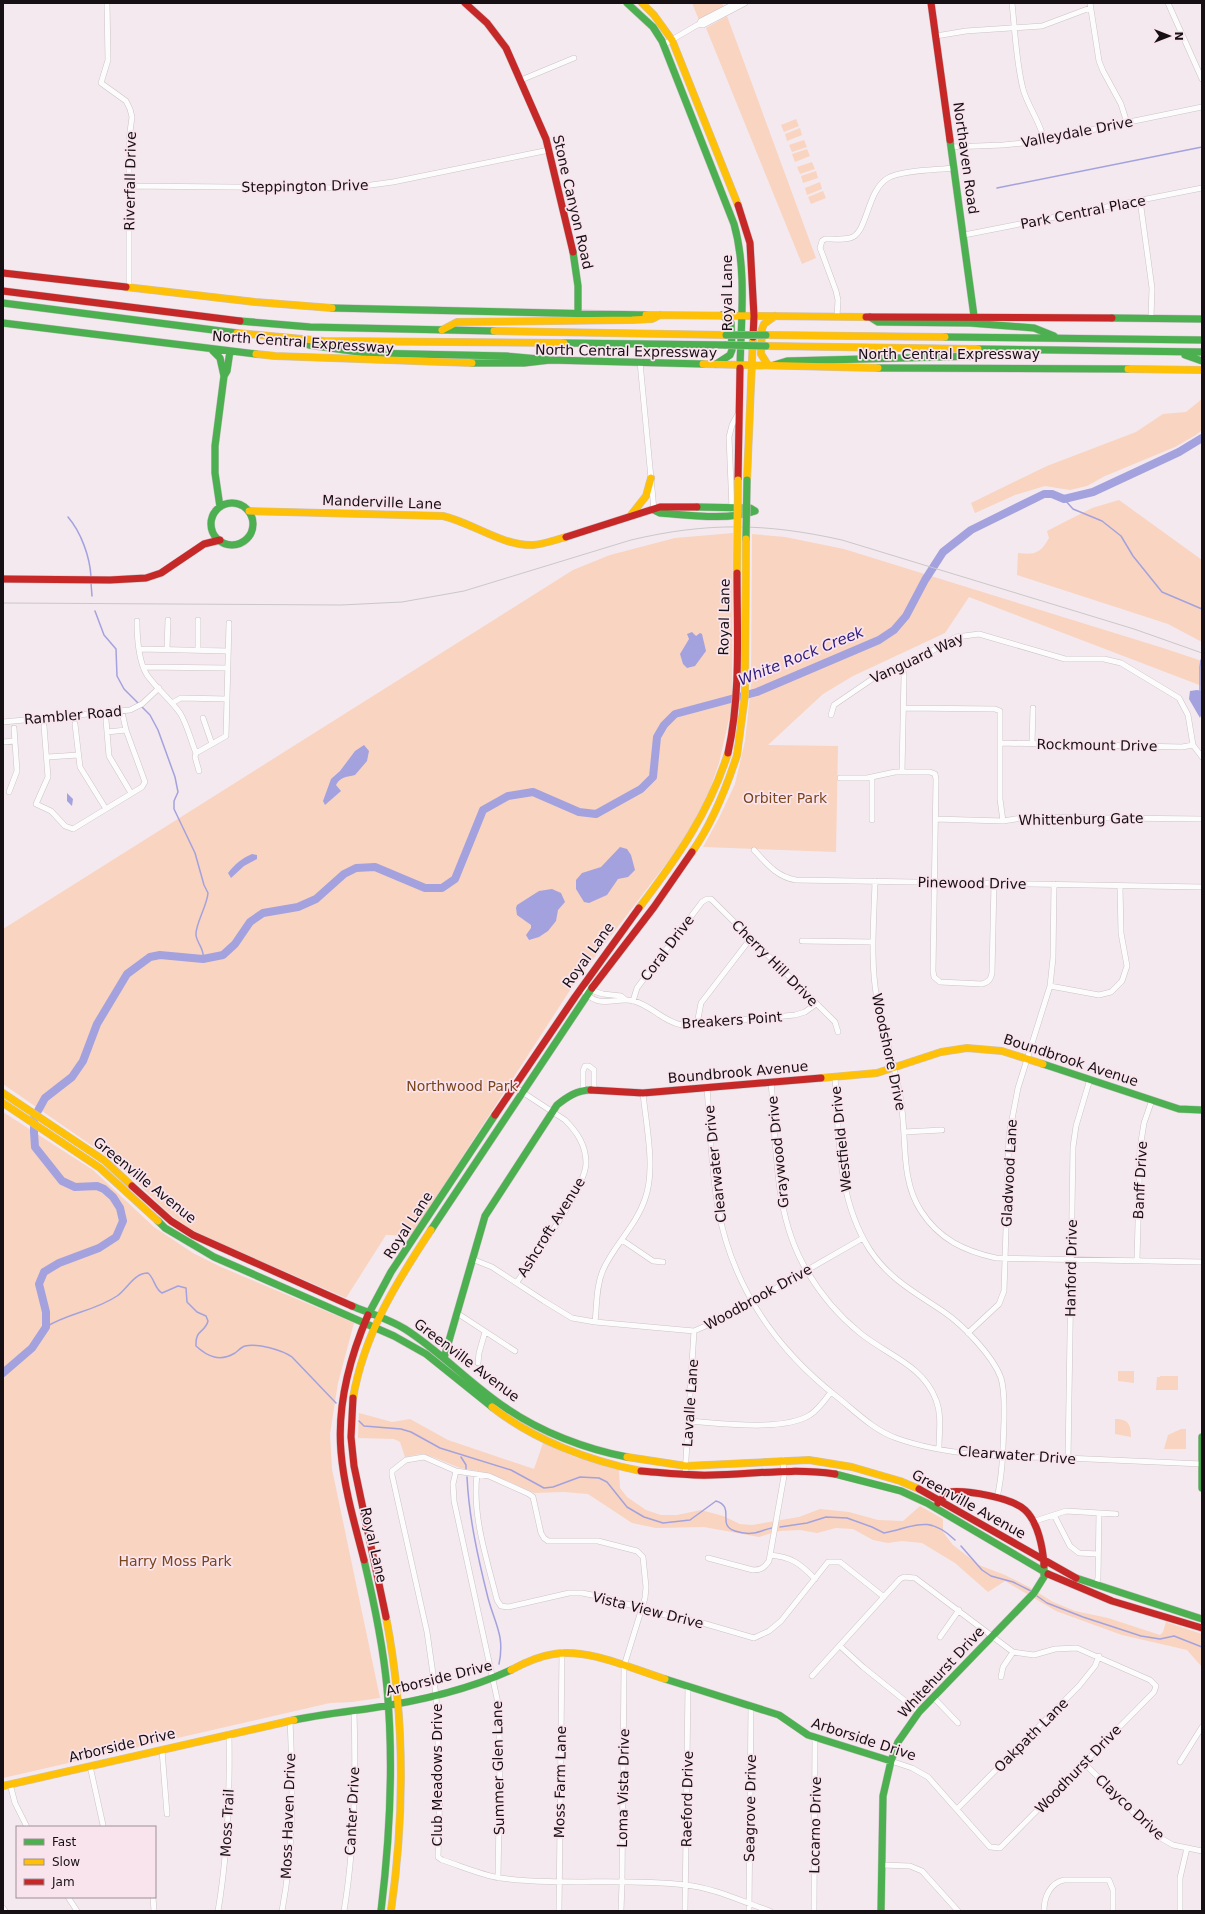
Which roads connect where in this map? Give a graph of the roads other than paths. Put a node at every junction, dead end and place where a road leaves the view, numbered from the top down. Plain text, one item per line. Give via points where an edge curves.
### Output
1 (108, 3) edge
2 (465, 3) edge
3 (627, 3) edge
4 (642, 3) edge
5 (736, 3) edge
6 (745, 3) edge
7 (932, 3) edge
8 (1012, 3) edge
9 (1168, 3) edge
10 (1090, 5) edge
11 (700, 24) junction
12 (1015, 28) junction
13 (936, 36) junction
14 (672, 40) junction
15 (664, 45) junction
16 (574, 58) dead end
17 (1202, 79) edge
18 (521, 80) junction
19 (1202, 107) edge
20 (704, 119) junction
21 (1127, 122) junction
22 (695, 123) junction
23 (1044, 140) junction
24 (951, 147) junction
25 (549, 150) junction
26 (954, 168) junction
27 (129, 186) junction
28 (1202, 188) edge
29 (733, 194) junction
30 (724, 198) junction
31 (1140, 200) junction
32 (964, 235) junction
33 (3, 273) edge
34 (129, 287) junction
35 (3, 291) edge
36 (3, 303) edge
37 (578, 312) junction
38 (660, 314) junction
39 (722, 315) junction
40 (740, 316) junction
41 (754, 316) junction
42 (775, 316) junction
43 (837, 316) junction
44 (974, 316) junction
45 (870, 317) junction
46 (1152, 318) junction
47 (1202, 319) edge
48 (3, 323) edge
49 (440, 331) junction
50 (275, 337) junction
51 (1059, 338) junction
52 (1202, 340) edge
53 (210, 349) junction
54 (997, 350) junction
55 (230, 351) junction
56 (1176, 352) junction
57 (1202, 352) edge
58 (550, 360) junction
59 (1202, 360) edge
60 (640, 362) junction
61 (714, 365) junction
62 (740, 365) junction
63 (751, 365) junction
64 (771, 365) junction
65 (1202, 370) edge
66 (224, 376) junction
67 (740, 411) junction
68 (651, 478) junction
69 (217, 484) junction
70 (230, 503) junction
71 (220, 507) junction
72 (731, 507) junction
73 (654, 510) junction
74 (249, 511) junction
75 (268, 511) junction
76 (734, 514) junction
77 (630, 516) junction
78 (253, 522) junction
79 (212, 531) junction
80 (220, 540) junction
81 (204, 544) junction
82 (3, 579) edge
83 (168, 620) dead end
84 (198, 620) dead end
85 (137, 621) dead end
86 (229, 623) dead end
87 (140, 649) junction
88 (167, 649) junction
89 (198, 650) junction
90 (228, 651) junction
91 (902, 665) junction
92 (144, 667) junction
93 (227, 668) junction
94 (159, 688) junction
95 (227, 699) junction
96 (172, 703) junction
97 (904, 708) junction
98 (1033, 708) dead end
99 (122, 712) junction
100 (831, 715) dead end
101 (203, 718) dead end
102 (106, 720) dead end
103 (3, 722) edge
104 (75, 724) dead end
105 (44, 726) dead end
106 (14, 728) dead end
107 (126, 730) junction
108 (107, 732) junction
109 (15, 741) junction
110 (3, 742) edge
111 (1001, 743) junction
112 (212, 744) junction
113 (1032, 744) junction
114 (1193, 745) junction
115 (196, 754) junction
116 (78, 755) junction
117 (48, 757) junction
118 (1202, 757) edge
119 (199, 771) dead end
120 (902, 772) junction
121 (872, 777) junction
122 (840, 778) dead end
123 (9, 792) dead end
124 (131, 793) junction
125 (106, 809) junction
126 (704, 816) junction
127 (935, 819) junction
128 (1202, 819) edge
129 (712, 820) junction
130 (872, 820) dead end
131 (1004, 821) junction
132 (754, 850) dead end
133 (875, 882) junction
134 (934, 882) junction
135 (994, 883) junction
136 (1054, 884) junction
137 (1120, 886) junction
138 (1202, 887) edge
139 (707, 899) joint
140 (751, 938) junction
141 (802, 941) dead end
142 (873, 942) junction
143 (581, 986) junction
144 (1050, 986) junction
145 (591, 989) junction
146 (586, 996) junction
147 (626, 1000) junction
148 (632, 1001) junction
149 (816, 1004) junction
150 (697, 1024) junction
151 (838, 1032) dead end
152 (1028, 1059) junction
153 (894, 1069) junction
154 (834, 1077) junction
155 (1090, 1079) junction
156 (771, 1082) junction
157 (514, 1086) junction
158 (707, 1087) junction
159 (583, 1089) junction
160 (594, 1089) junction
161 (521, 1091) junction
162 (3, 1093) edge
163 (643, 1093) junction
164 (1152, 1100) junction
165 (3, 1103) edge
166 (1202, 1110) edge
167 (552, 1112) junction
168 (942, 1130) dead end
169 (904, 1132) junction
170 (863, 1238) junction
171 (622, 1240) junction
172 (1006, 1258) junction
173 (472, 1259) junction
174 (1071, 1259) junction
175 (1137, 1260) junction
176 (663, 1262) dead end
177 (1202, 1262) edge
178 (806, 1270) junction
179 (284, 1277) junction
180 (517, 1282) junction
181 (280, 1286) junction
182 (752, 1302) junction
183 (370, 1313) junction
184 (457, 1313) junction
185 (378, 1317) junction
186 (595, 1322) junction
187 (365, 1323) junction
188 (373, 1326) junction
189 (694, 1331) junction
190 (485, 1332) junction
191 (968, 1333) junction
192 (515, 1351) dead end
193 (444, 1358) junction
194 (478, 1364) dead end
195 (439, 1365) junction
196 (831, 1392) junction
197 (494, 1400) junction
198 (343, 1406) junction
199 (489, 1406) junction
200 (352, 1407) junction
201 (688, 1421) junction
202 (533, 1423) junction
203 (528, 1431) junction
204 (1202, 1437) edge
205 (575, 1442) junction
206 (939, 1448) junction
207 (572, 1451) junction
208 (1003, 1456) junction
209 (1068, 1458) junction
210 (783, 1460) junction
211 (1202, 1464) edge
212 (686, 1466) junction
213 (784, 1470) junction
214 (456, 1471) junction
215 (478, 1474) junction
216 (686, 1475) junction
217 (1202, 1488) edge
218 (998, 1498) junction
219 (939, 1501) junction
220 (934, 1507) junction
221 (1099, 1513) junction
222 (1116, 1514) dead end
223 (1054, 1515) junction
224 (1032, 1522) junction
225 (1098, 1554) junction
226 (770, 1555) junction
227 (708, 1558) dead end
228 (1044, 1560) junction
229 (1044, 1572) junction
230 (815, 1579) junction
231 (1096, 1585) junction
232 (884, 1597) junction
233 (642, 1609) junction
234 (959, 1610) junction
235 (1202, 1619) edge
236 (1202, 1628) edge
237 (992, 1636) junction
238 (940, 1637) dead end
239 (840, 1646) junction
240 (562, 1652) junction
241 (1013, 1652) junction
242 (1099, 1656) junction
243 (624, 1666) junction
244 (812, 1676) dead end
245 (1001, 1677) dead end
246 (494, 1679) junction
247 (688, 1686) junction
248 (436, 1694) junction
249 (932, 1698) junction
250 (398, 1702) junction
251 (389, 1704) junction
252 (751, 1706) junction
253 (354, 1710) junction
254 (919, 1712) junction
255 (290, 1720) junction
256 (958, 1723) dead end
257 (1202, 1727) edge
258 (229, 1734) junction
259 (815, 1738) junction
260 (162, 1750) junction
261 (890, 1761) junction
262 (1180, 1762) dead end
263 (1084, 1763) junction
264 (90, 1766) junction
265 (6, 1785) edge
266 (957, 1809) junction
267 (167, 1814) dead end
268 (103, 1825) dead end
269 (26, 1826) edge
270 (1187, 1848) junction
271 (997, 1849) joint
272 (1202, 1851) edge
273 (882, 1865) junction
274 (498, 1878) junction
275 (559, 1881) junction
276 (622, 1883) junction
277 (686, 1885) junction
278 (69, 1898) edge
279 (153, 1898) edge
280 (749, 1904) junction
281 (3, 1908) edge
282 (4, 1911) edge
283 (77, 1911) edge
284 (154, 1911) edge
285 (218, 1911) edge
286 (282, 1911) edge
287 (344, 1911) edge
288 (381, 1911) edge
289 (391, 1911) edge
290 (559, 1911) edge
291 (621, 1911) edge
292 (685, 1911) edge
293 (749, 1911) edge
294 (770, 1911) edge
295 (814, 1911) edge
296 (881, 1911) edge
297 (957, 1911) edge
298 (1044, 1911) edge
299 (1113, 1911) edge
300 (1180, 1911) edge

1 - 27 street, Riverfall Drive via 108,60 101,83 126,101 132,117 129,139
2 - 18 main road, Stone Canyon Road via 494,31 506,48
3 - 15 main road, Royal Lane via 653,28
4 - 14 main road, Royal Lane
5 - 11 street via 701,21
6 - 11 street via 703,26
7 - 13 main road, Northaven Road
8 - 12 street
9 - 17 street
10 - 12 street via 1042,26
10 - 21 street via 1103,71 1121,104
11 - 14 street
12 - 13 street
12 - 23 street via 1023,88 1042,129
13 - 24 main road, Northaven Road
14 - 15 street
14 - 20 main road, Royal Lane
15 - 22 main road, Royal Lane
16 - 18 street
18 - 25 main road, Stone Canyon Road
19 - 21 street, Valleydale Drive
20 - 22 main road
20 - 29 main road, Royal Lane
21 - 23 street, Valleydale Drive
22 - 30 main road, Royal Lane
23 - 24 street, Valleydale Drive via 1003,146
24 - 26 main road, Northaven Road
25 - 27 street, Steppington Drive via 393,182 349,188
25 - 37 main road, Stone Canyon Road via 573,251 578,286
26 - 32 main road, Northaven Road
26 - 43 street via 889,177 874,192 857,234 851,238 822,241 820,248 838,300
27 - 34 street, Riverfall Drive
28 - 31 street, Park Central Place
29 - 30 main road
29 - 41 main road, Royal Lane via 750,243
30 - 40 main road, Royal Lane via 740,247
31 - 32 street, Park Central Place
31 - 46 street via 1152,288
32 - 44 main road, Northaven Road
33 - 34 main road
34 - 37 main road via 318,308
35 - 49 main road, North Central Expressway via 288,326
36 - 50 main road, North Central Expressway
37 - 38 main road
38 - 39 main road
38 - 49 main road via 652,319 632,320 457,322
39 - 40 main road
39 - 61 main road via 731,323 732,350 727,358
40 - 41 main road
40 - 62 main road, Royal Lane
41 - 42 main road
41 - 63 main road, Royal Lane
42 - 43 main road
42 - 64 main road via 764,324 762,329 761,354
43 - 45 main road
44 - 45 main road
44 - 46 main road
45 - 51 main road via 878,322 970,323 1034,328
46 - 47 main road
48 - 53 main road, North Central Expressway
49 - 51 main road, North Central Expressway, bridge
50 - 54 main road, North Central Expressway, bridge via 324,341
50 - 58 main road via 325,348 357,351 525,356
51 - 52 main road, North Central Expressway
53 - 55 main road, North Central Expressway
53 - 66 main road via 220,358
54 - 56 main road, North Central Expressway
54 - 64 main road via 980,356 787,362
55 - 58 main road, North Central Expressway via 300,358 424,363 524,363
55 - 66 main road
56 - 57 main road, North Central Expressway
56 - 59 main road
58 - 60 main road, North Central Expressway
60 - 61 main road, North Central Expressway
60 - 68 street
61 - 62 main road, North Central Expressway
62 - 63 main road, North Central Expressway
62 - 67 main road, Royal Lane
63 - 64 main road, North Central Expressway
63 - 129 main road, Royal Lane, bridge via 745,695 736,755 728,785
64 - 65 main road, North Central Expressway
66 - 69 main road via 215,446
67 - 72 street via 729,437
67 - 126 main road, Royal Lane, bridge via 736,699 728,753 721,777
68 - 73 street
68 - 77 main road via 646,496
69 - 70 main road
69 - 71 main road
70 - 71 main road
70 - 74 main road via 241,504
71 - 79 main road via 212,519
72 - 73 main road, Manderville Lane via 660,507
72 - 76 street
72 - 76 main road, Manderville Lane via 750,508 755,511 751,514
73 - 76 main road, Manderville Lane via 660,514
73 - 77 main road, Manderville Lane
74 - 75 main road, Manderville Lane
74 - 78 main road
75 - 77 main road, Manderville Lane via 443,516 508,541 531,545
75 - 78 main road
78 - 80 main road via 250,536 240,543 227,544
79 - 80 main road
79 - 81 main road
80 - 81 main road
81 - 82 main road via 152,577 137,580
83 - 88 street
84 - 89 street
85 - 87 street via 137,644
86 - 90 street
87 - 88 street
87 - 92 street
88 - 89 street
89 - 90 street
90 - 93 street
91 - 97 street
91 - 100 street, Vanguard Way via 866,682 834,705
91 - 114 street, Vanguard Way via 949,641 969,634 990,636 1064,659 1113,660 1179,698 1188,715
92 - 93 street
92 - 94 street via 147,675
93 - 95 street
94 - 96 street
94 - 99 street, Rambler Road via 146,701
95 - 96 street via 181,698
95 - 112 street via 226,736
96 - 115 street via 181,714
97 - 111 street via 995,709 1000,711
97 - 120 street
98 - 113 street
99 - 103 street, Rambler Road
99 - 107 street
101 - 112 street
102 - 108 street
104 - 116 street
105 - 117 street
106 - 109 street
107 - 108 street
107 - 124 street via 145,782 142,787
108 - 124 street via 109,756
109 - 110 street
109 - 123 street via 17,771
111 - 113 street, Rockmount Drive
111 - 131 street via 1000,799
112 - 115 street
113 - 114 street, Rockmount Drive via 1182,747
114 - 118 street, Vanguard Way
115 - 119 street
116 - 117 street
116 - 125 street via 80,768
117 - 125 street via 48,777 36,804 51,811 73,829
120 - 121 street
120 - 127 street via 935,774
121 - 122 street
121 - 130 street
124 - 125 street
126 - 129 main road
126 - 143 main road, Royal Lane
127 - 131 street, Whittenburg Gate
127 - 134 street
128 - 131 street, Whittenburg Gate via 1028,817
129 - 145 main road, Royal Lane via 682,867
132 - 133 street, Pinewood Drive via 775,872 788,879
133 - 134 street, Pinewood Drive
133 - 142 street, Woodshore Drive
134 - 135 street, Pinewood Drive
134 - 135 street via 934,977 940,982 962,984 987,983 991,978
135 - 136 street, Pinewood Drive
136 - 137 street, Pinewood Drive
136 - 144 street, Gladwood Lane
137 - 138 street, Pinewood Drive
137 - 144 street via 1120,928 1127,966 1122,981 1111,992 1099,995
139 - 140 street, Cherry Hill Drive via 715,901
139 - 148 street, Coral Drive via 702,902 637,988
140 - 149 street, Cherry Hill Drive
140 - 150 street via 701,1003
141 - 142 street
142 - 153 street, Woodshore Drive via 877,1000
143 - 145 street, Breakers Point
143 - 146 street
143 - 157 main road, Royal Lane
144 - 152 street, Gladwood Lane
145 - 146 main road, Royal Lane
145 - 147 street, Breakers Point via 603,994 621,996
146 - 147 street, Breakers Point via 607,1002
146 - 161 main road, Royal Lane
147 - 148 street, Breakers Point
148 - 150 street, Breakers Point via 645,1005 676,1024
149 - 150 street, Breakers Point via 795,1015
149 - 151 street, Cherry Hill Drive via 835,1022
152 - 153 main road, Boundbrook Avenue via 989,1048 963,1048 940,1052
152 - 155 main road, Boundbrook Avenue
152 - 172 street, Gladwood Lane via 1009,1135
153 - 154 main road, Boundbrook Avenue
153 - 169 street, Woodshore Drive via 902,1105
154 - 156 main road, Boundbrook Avenue
154 - 170 street, Westfield Drive via 843,1177 852,1216
155 - 164 main road, Boundbrook Avenue
155 - 174 street, Hanford Drive via 1076,1126 1073,1148
156 - 158 main road, Boundbrook Avenue
156 - 178 street, Graywood Drive via 782,1198 790,1233
157 - 161 street, Ashcroft Avenue
157 - 183 main road, Royal Lane via 403,1256
158 - 163 main road, Boundbrook Avenue
158 - 182 street, Clearwater Drive via 719,1212 730,1253
159 - 160 main road, Boundbrook Avenue
159 - 160 street via 583,1071 589,1066 594,1070
159 - 167 main road, Boundbrook Avenue via 563,1099
160 - 163 main road, Boundbrook Avenue via 626,1094
161 - 167 street, Ashcroft Avenue
161 - 185 main road, Royal Lane
162 - 179 main road, Greenville Avenue via 117,1171 171,1221 206,1242
163 - 171 street via 649,1180 641,1209
164 - 166 main road, Boundbrook Avenue via 1179,1109
164 - 175 street, Banff Drive via 1144,1123 1140,1148
165 - 181 main road, Greenville Avenue via 100,1168 165,1228 205,1252
167 - 173 main road, Boundbrook Avenue via 485,1216
167 - 180 street, Ashcroft Avenue via 565,1120 579,1136 586,1155 585,1174 577,1191
168 - 169 street
169 - 172 street, Woodshore Drive via 912,1193 934,1228 963,1248
170 - 178 street, Woodbrook Drive
170 - 191 street, Westfield Drive via 884,1268 898,1282 946,1313
171 - 176 street via 653,1261
171 - 186 street via 603,1271
172 - 174 street, Woodshore Drive
172 - 191 street, Gladwood Lane via 1003,1297 994,1310
173 - 180 street, Woodbrook Drive via 492,1266
173 - 184 main road, Boundbrook Avenue
174 - 175 street, Woodshore Drive
174 - 209 street, Hanford Drive
175 - 177 street, Woodshore Drive
178 - 182 street, Woodbrook Drive
178 - 206 street, Graywood Drive via 831,1306 845,1320 877,1346 909,1365 925,1380 939,1408
179 - 181 main road
179 - 183 main road, Greenville Avenue
180 - 186 street, Woodbrook Drive via 560,1312 572,1318
181 - 187 main road, Greenville Avenue
182 - 189 street, Woodbrook Drive via 711,1325
182 - 196 street, Clearwater Drive via 789,1354
183 - 185 main road, Greenville Avenue
183 - 187 main road, Royal Lane
184 - 190 street
184 - 193 main road, Boundbrook Avenue
185 - 188 main road, Royal Lane
185 - 193 main road, Greenville Avenue via 407,1331
186 - 189 street, Woodbrook Drive
187 - 188 main road, Greenville Avenue
187 - 198 main road, Royal Lane via 350,1367
188 - 195 main road, Greenville Avenue via 411,1345
188 - 200 main road, Royal Lane via 360,1363
189 - 201 street, Lavalle Lane
190 - 192 street
190 - 194 street
191 - 208 street, Westfield Drive via 988,1355 1000,1377 1004,1399
193 - 195 street, Boundbrook Avenue
193 - 197 main road, Greenville Avenue
195 - 199 main road, Greenville Avenue
196 - 201 street via 814,1412 788,1422 748,1424
196 - 206 street, Clearwater Drive via 884,1432 909,1442
197 - 199 main road
197 - 202 main road, Greenville Avenue
198 - 200 main road
198 - 251 main road, Royal Lane via 343,1464 378,1626
199 - 203 main road, Greenville Avenue
200 - 250 main road, Royal Lane via 352,1458 390,1638
201 - 212 street, Lavalle Lane
202 - 203 main road
202 - 205 main road, Greenville Avenue
203 - 207 main road, Greenville Avenue
204 - 211 main road
205 - 207 main road
205 - 212 main road, Greenville Avenue via 625,1457
206 - 208 street, Clearwater Drive
207 - 216 main road, Greenville Avenue via 640,1471
208 - 209 street, Clearwater Drive
208 - 218 street, Westfield Drive
209 - 211 street, Clearwater Drive
210 - 212 main road, Greenville Avenue
210 - 213 street
210 - 219 main road, Greenville Avenue via 822,1461 852,1467 906,1483
211 - 217 main road
212 - 216 street, Lavalle Lane
213 - 216 main road, Greenville Avenue
213 - 220 main road, Greenville Avenue via 810,1470 843,1475 901,1491
213 - 226 street
214 - 215 street
214 - 246 street, Summer Glen Lane via 453,1484 454,1501
214 - 248 street, Club Meadows Drive via 424,1457 406,1460 392,1471 427,1632
215 - 233 street, Loma Vista Drive via 489,1476 529,1494 532,1497 541,1534 548,1541 598,1541 640,1553 643,1557 646,1587
215 - 233 street, Vista View Drive via 475,1501 477,1516 497,1600 502,1606 508,1607 569,1593 602,1597
218 - 219 main road, Whitehurst Drive via 953,1490
218 - 224 main road, Whitehurst Drive via 1020,1506
219 - 220 main road, Whitehurst Drive
219 - 228 main road, Greenville Avenue
220 - 229 main road, Greenville Avenue
221 - 222 street
221 - 223 street via 1066,1511
221 - 225 street
223 - 224 street
223 - 225 street via 1070,1546 1079,1553
224 - 228 main road, Whitehurst Drive
225 - 231 street
226 - 227 street via 766,1566 759,1570
226 - 230 street via 796,1561
228 - 229 main road, Whitehurst Drive
228 - 231 main road, Greenville Avenue via 1072,1576
229 - 236 main road, Greenville Avenue via 1090,1593
229 - 237 main road, Whitehurst Drive via 1042,1581 1034,1593
230 - 232 street, Vista View Drive via 828,1562 840,1562
230 - 233 street, Vista View Drive via 781,1620 769,1631 754,1638
231 - 235 main road, Greenville Avenue
232 - 234 street via 900,1579 911,1576
232 - 239 street
233 - 243 street, Loma Vista Drive
234 - 237 street
234 - 238 street
237 - 241 street
237 - 249 main road, Whitehurst Drive
239 - 244 street
239 - 254 street
240 - 243 main road, Arborside Drive via 589,1655
240 - 246 main road, Arborside Drive via 534,1659
240 - 275 street, Moss Farm Lane
241 - 242 street via 1034,1655 1068,1647
241 - 245 street via 1003,1667
242 - 263 street, Woodhurst Drive via 1150,1680 1156,1686 1154,1692
242 - 266 street, Oakpath Lane via 1079,1686
243 - 247 main road, Arborside Drive
243 - 276 street, Loma Vista Drive
246 - 248 main road, Arborside Drive
246 - 274 street, Summer Glen Lane via 498,1703 500,1760
247 - 252 main road, Arborside Drive
247 - 277 street, Raeford Drive
248 - 250 main road, Arborside Drive
248 - 274 street, Club Meadows Drive via 440,1788 438,1857
249 - 254 main road, Whitehurst Drive
249 - 256 street
250 - 251 main road, Arborside Drive
250 - 289 main road, Royal Lane via 401,1798 398,1856
251 - 253 main road, Arborside Drive
251 - 288 main road, Royal Lane via 391,1820
252 - 259 main road, Arborside Drive via 779,1715 800,1731
252 - 280 street, Seagrove Drive
253 - 255 main road, Arborside Drive
253 - 287 street, Canter Drive via 354,1795 350,1868
254 - 261 main road, Whitehurst Drive via 902,1735
255 - 258 main road, Arborside Drive
255 - 286 street, Moss Haven Drive via 292,1813
257 - 262 street
258 - 260 main road, Arborside Drive
258 - 285 street, Moss Trail via 229,1817
259 - 261 main road, Arborside Drive
259 - 295 street, Locarno Drive
260 - 264 main road, Arborside Drive
260 - 267 street
261 - 266 street, Arborside Drive via 924,1774
261 - 273 main road, Whitehurst Drive via 883,1796
263 - 270 street, Clayco Drive via 1157,1836 1173,1845
263 - 271 street, Woodhurst Drive via 1003,1846
264 - 265 main road, Arborside Drive
264 - 268 street
265 - 269 street
266 - 271 street, Arborside Drive via 990,1847
270 - 272 street, Clayco Drive
270 - 300 street via 1180,1878
273 - 296 main road, Whitehurst Drive
273 - 297 street via 910,1866 922,1871
274 - 275 street, Club Meadows Drive
275 - 276 street, Club Meadows Drive
275 - 290 street, Moss Farm Lane
276 - 277 street, Club Meadows Drive
276 - 291 street, Loma Vista Drive
277 - 280 street, Club Meadows Drive
277 - 292 street, Raeford Drive
278 - 283 street
279 - 284 street
280 - 293 street, Seagrove Drive
280 - 294 street, Club Meadows Drive
281 - 282 street
298 - 299 street via 1044,1901 1048,1892 1059,1881 1109,1880 1112,1884

